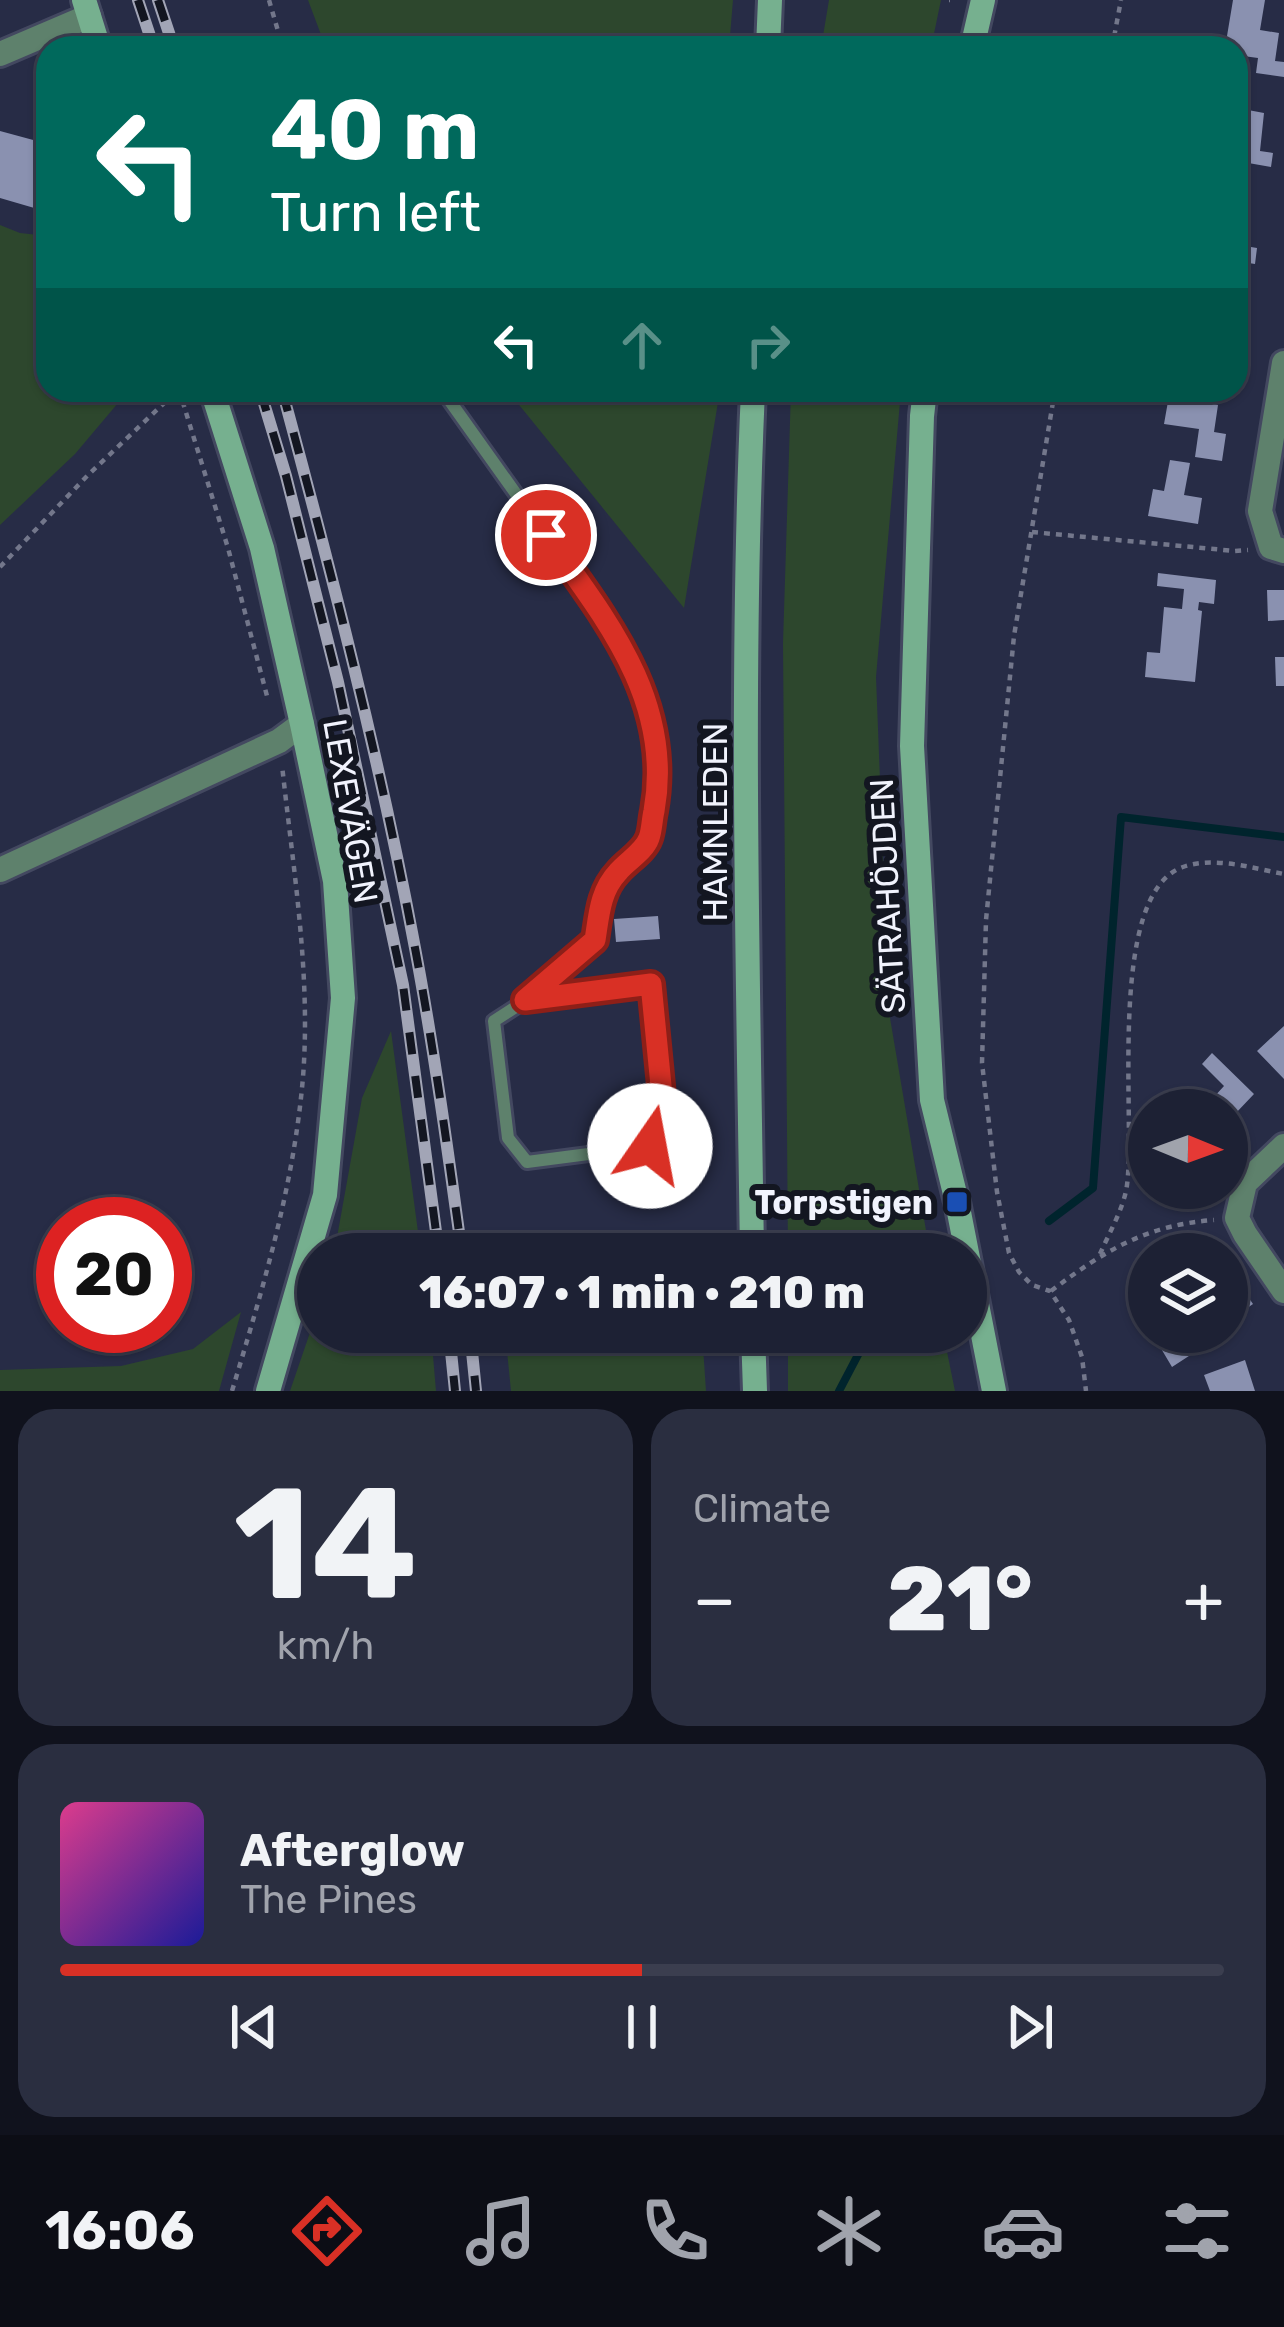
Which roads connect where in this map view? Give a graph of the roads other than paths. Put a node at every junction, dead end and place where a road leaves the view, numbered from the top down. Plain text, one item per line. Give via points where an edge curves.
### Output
1 (983, 0) edge
2 (771, 4) edge
3 (86, 8) edge
4 (769, 36) edge
5 (975, 36) edge
6 (0, 54) edge
7 (1284, 363) edge
8 (216, 402) edge
9 (451, 402) edge
10 (752, 402) edge
11 (924, 402) edge
12 (1278, 549) edge
13 (302, 724) junction
14 (0, 871) edge
15 (525, 1000) junction
16 (1284, 1146) edge
17 (752, 1233) edge
18 (1284, 1291) edge
19 (754, 1353) edge
20 (268, 1391) edge
21 (755, 1391) edge
22 (994, 1391) edge

1 - 5 street
2 - 4 street
3 - 6 street
7 - 12 street via 1260,511
8 - 13 street, LEXEVÄGEN via 262,548
9 - 15 lane via 620,640 657,743 648,843 602,896 595,940
10 - 17 street, HAMNLEDEN
11 - 22 street, SÄTRAHÖJDEN via 912,746 932,1100
13 - 14 street
13 - 20 street, LEXEVÄGEN via 335,881 343,998 325,1195
15 - 15 lane via 494,1021 508,1138 527,1162 650,1146 664,1116 651,984
16 - 18 street via 1245,1183 1241,1226
19 - 21 street

